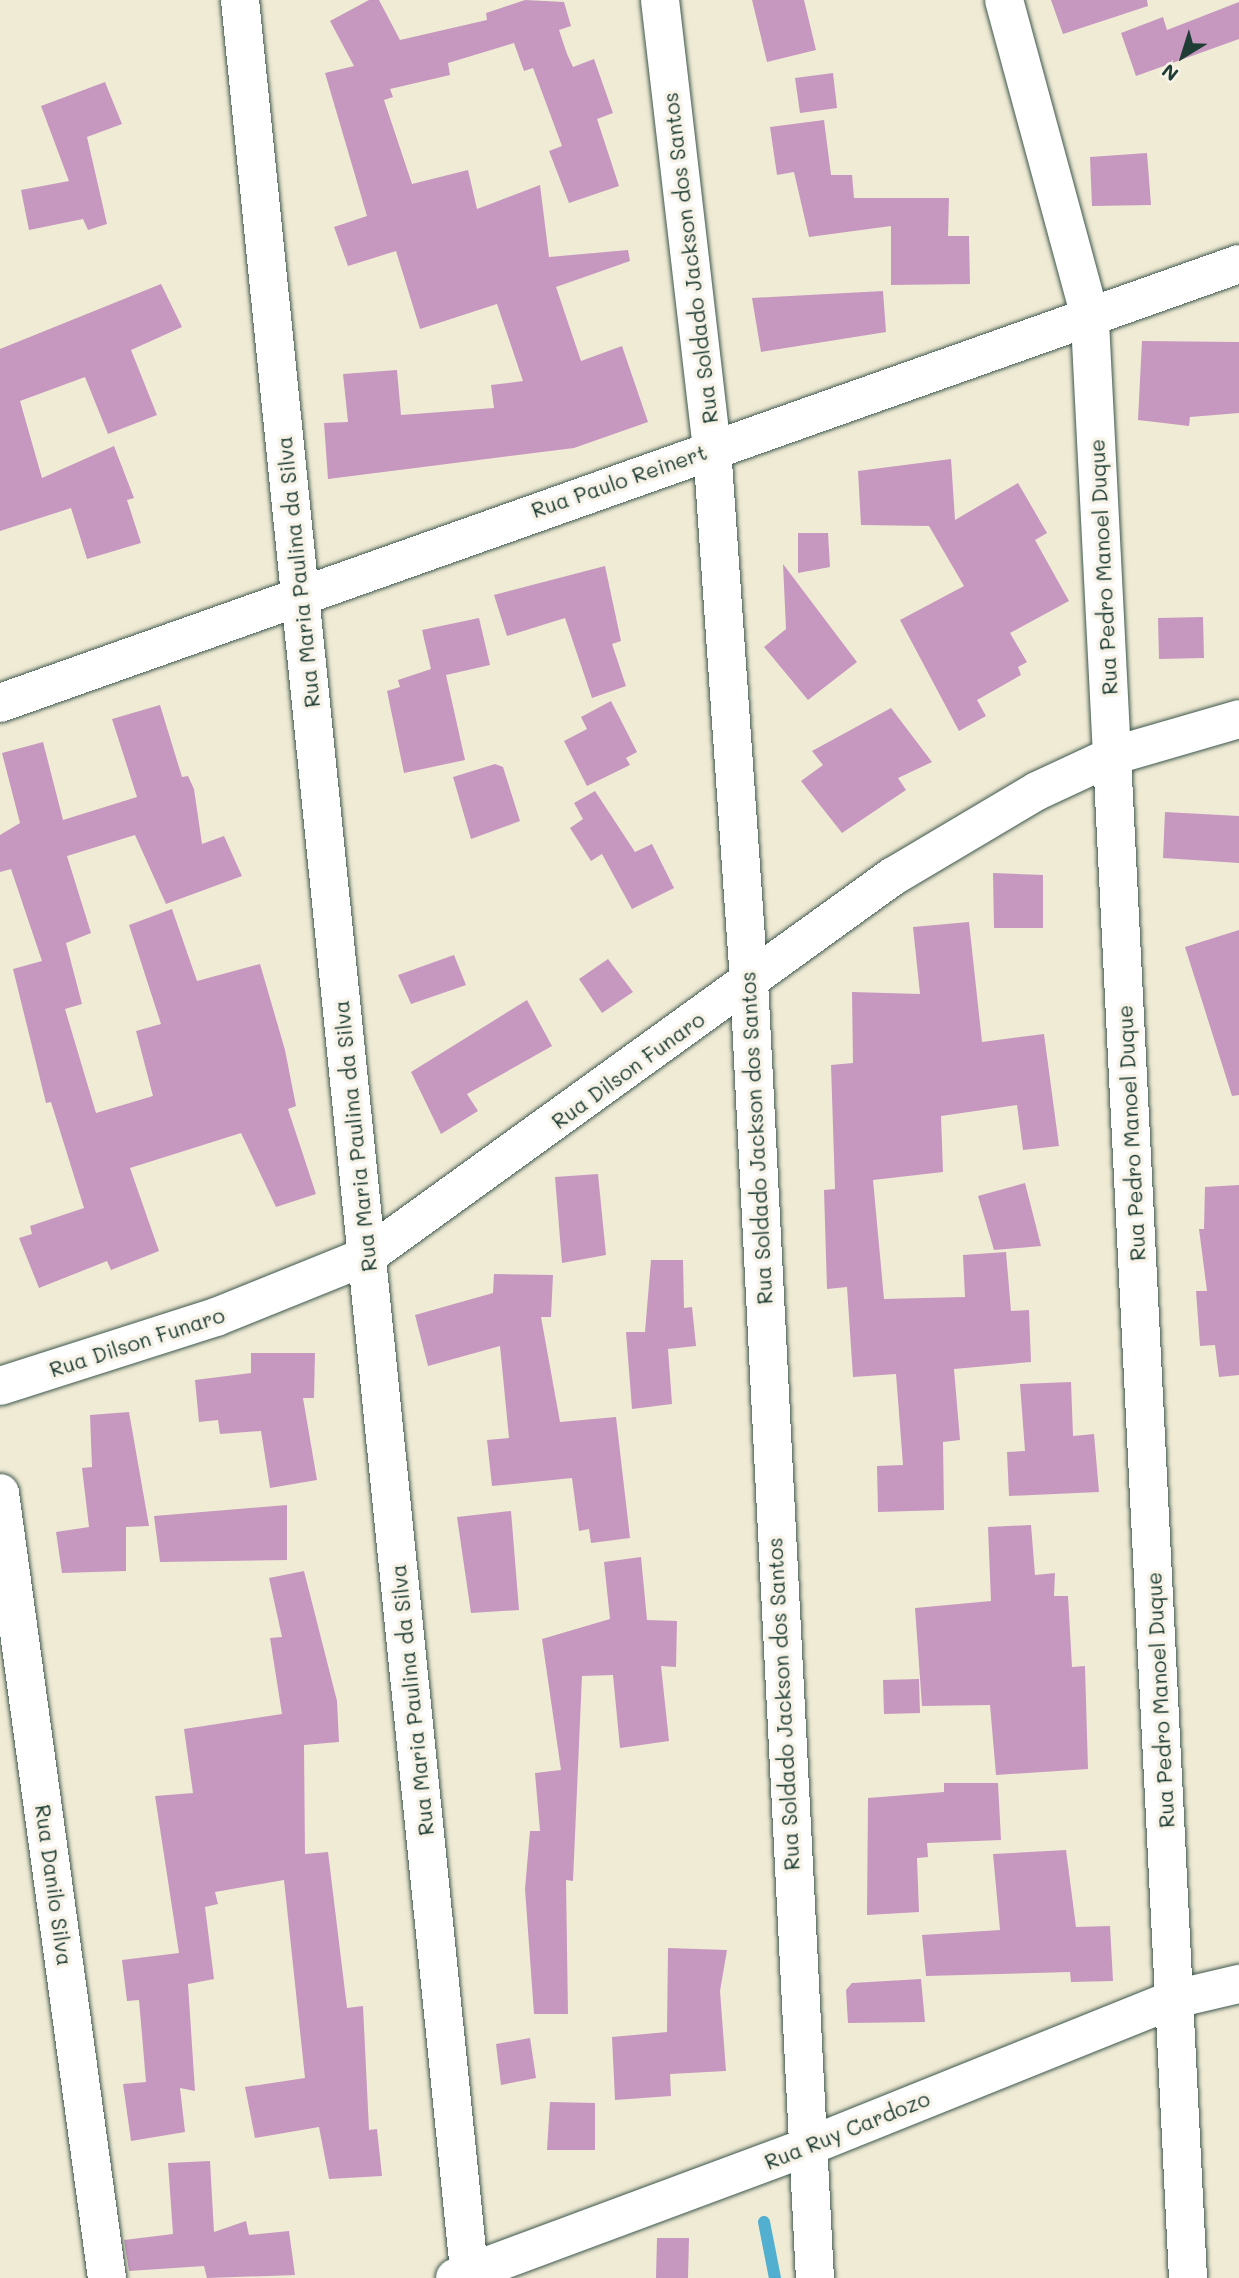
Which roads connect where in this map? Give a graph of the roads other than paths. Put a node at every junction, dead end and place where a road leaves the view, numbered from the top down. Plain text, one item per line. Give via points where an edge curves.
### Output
1 (240, 0) edge
2 (660, 0) edge
3 (1004, 0) edge
4 (1239, 264) edge
5 (1090, 316) junction
6 (712, 448) junction
7 (300, 593) junction
8 (0, 703) edge
9 (1239, 719) edge
10 (1112, 756) junction
11 (749, 981) junction
12 (367, 1256) junction
13 (0, 1386) edge
14 (0, 1493) edge
15 (1239, 1984) edge
16 (1175, 1999) junction
17 (804, 2148) junction
18 (462, 2275) edge
19 (107, 2278) edge
20 (816, 2278) edge
21 (1188, 2278) edge

1 - 7 street, Rua Maria Paulina da Silva
2 - 6 street, Rua Soldado Jackson dos Santos
3 - 5 street, Rua Pedro Manoel Duque
4 - 5 street, Rua Paulo Reinert
5 - 6 street, Rua Paulo Reinert
5 - 10 street, Rua Pedro Manoel Duque
6 - 7 street, Rua Paulo Reinert
6 - 11 street, Rua Soldado Jackson dos Santos
7 - 8 street, Rua Paulo Reinert
7 - 12 street, Rua Maria Paulina da Silva
9 - 10 street, Rua Dilson Funaro
10 - 11 street, Rua Dilson Funaro via 954,837
10 - 16 street, Rua Pedro Manoel Duque
11 - 12 street, Rua Dilson Funaro
11 - 17 street, Rua Soldado Jackson dos Santos
12 - 13 street, Rua Dilson Funaro via 228,1313
12 - 18 street, Rua Maria Paulina da Silva
14 - 19 street, Rua Danilo Silva
15 - 16 street, Rua Ruy Cardozo
16 - 17 street, Rua Ruy Cardozo
16 - 21 street, Rua Pedro Manoel Duque
17 - 18 street, Rua Ruy Cardozo
17 - 20 street, Rua Soldado Jackson dos Santos

